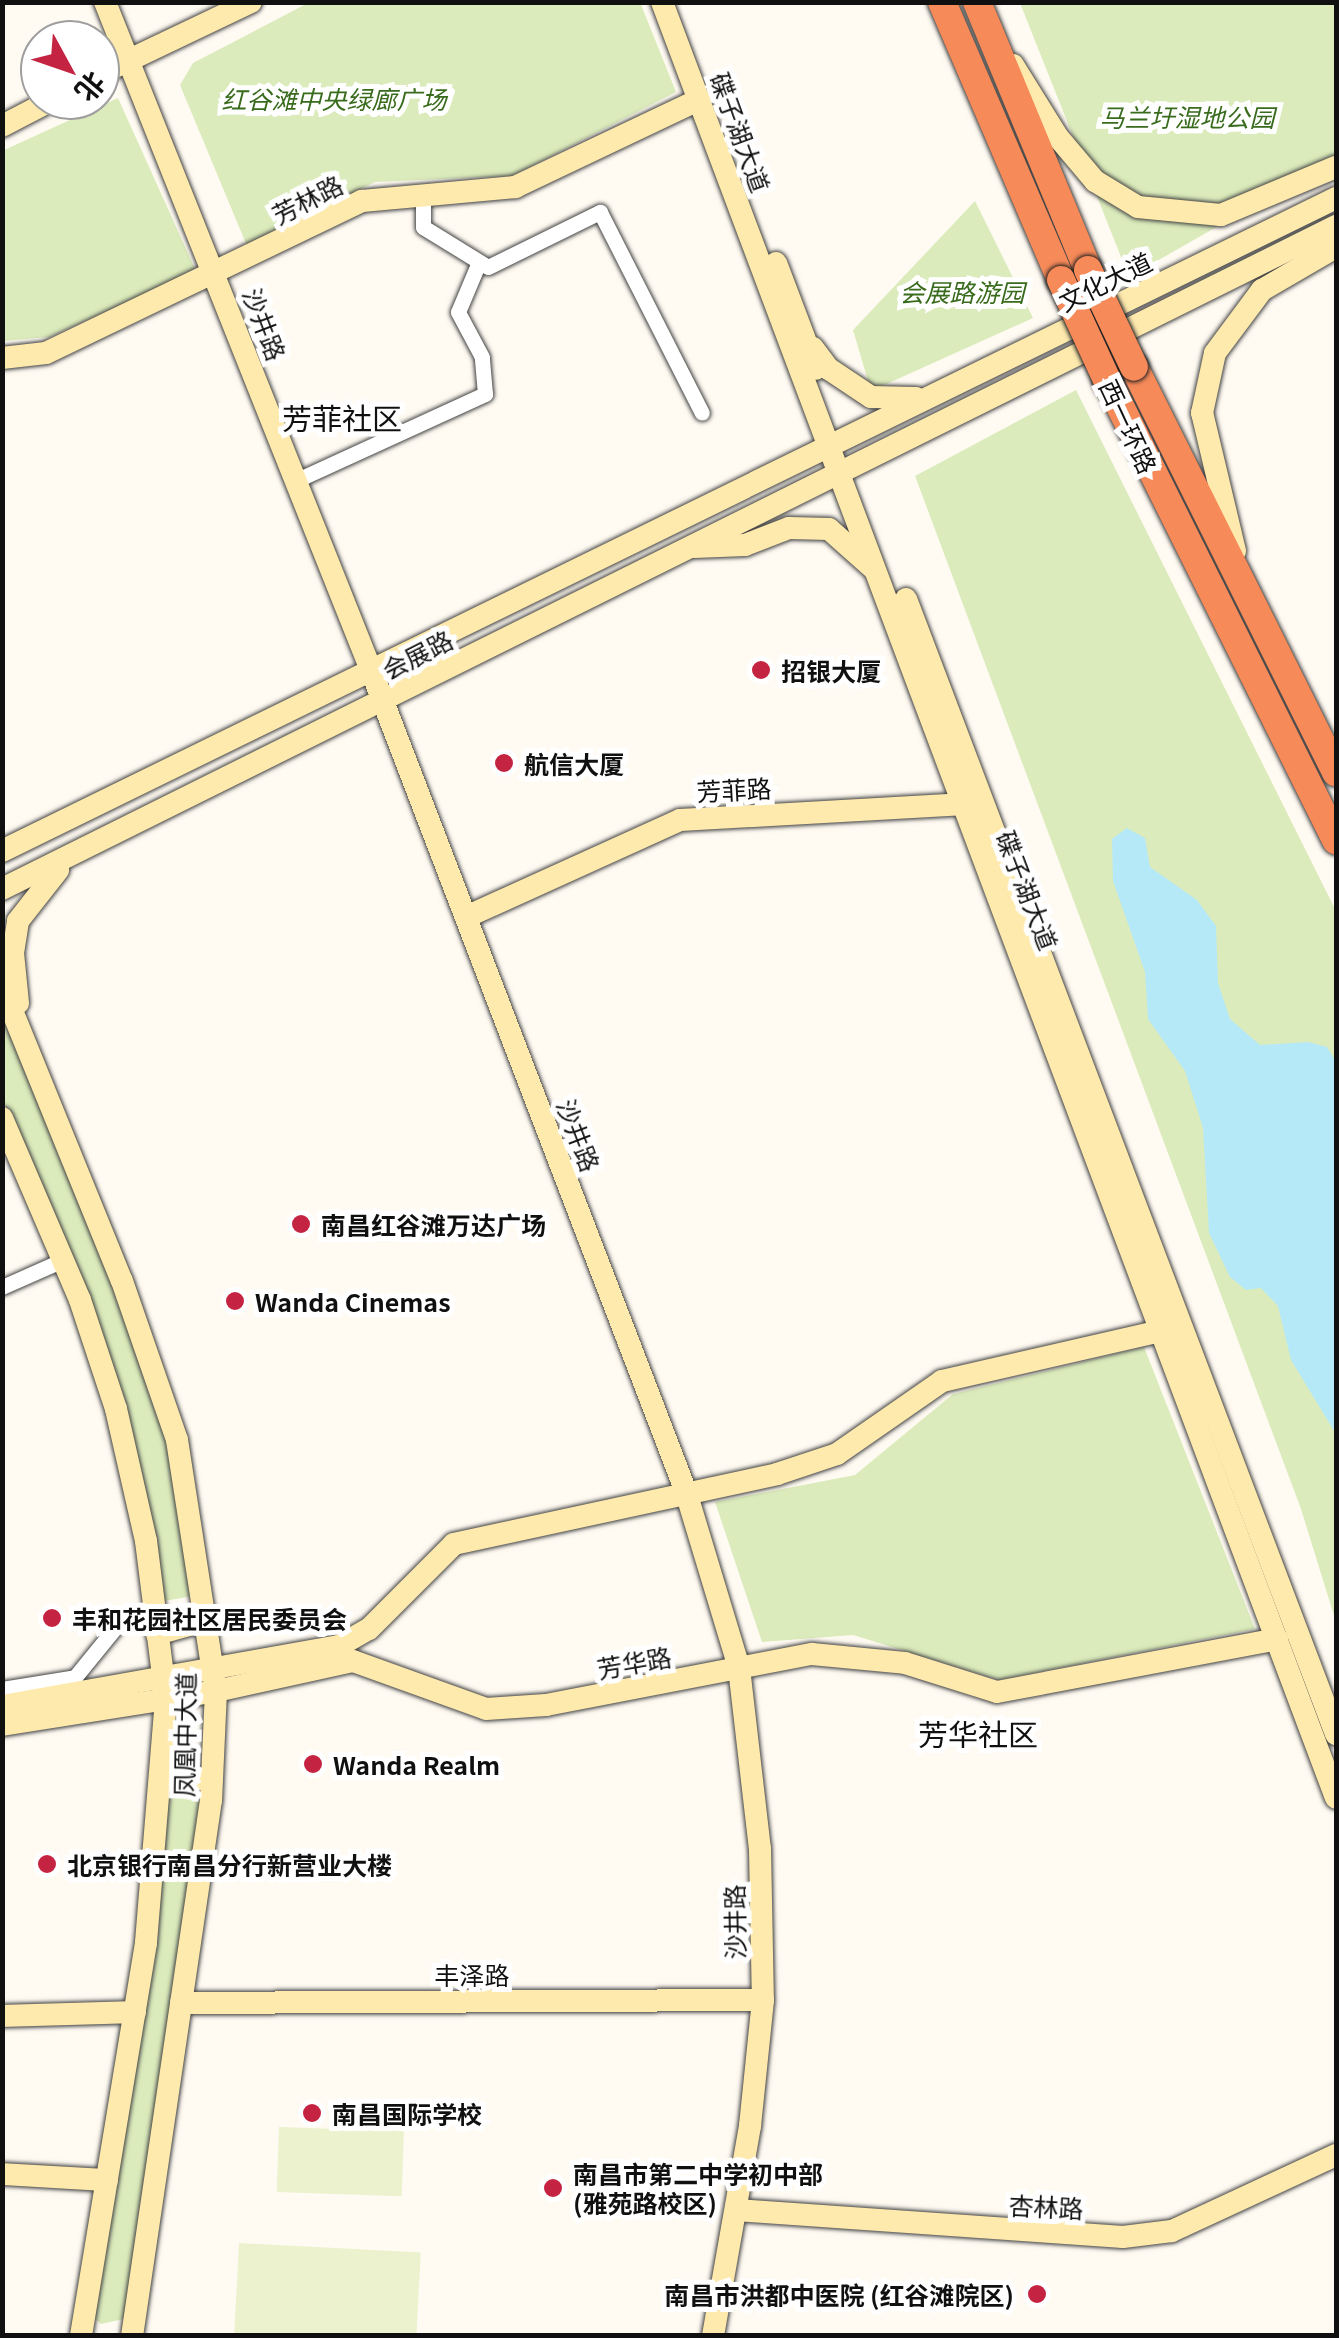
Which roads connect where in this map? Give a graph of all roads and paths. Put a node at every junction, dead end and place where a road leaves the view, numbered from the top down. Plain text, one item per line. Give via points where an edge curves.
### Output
1 (105, 2) edge
2 (251, 2) edge
3 (662, 2) edge
4 (677, 2) edge
5 (942, 2) edge
6 (978, 7) edge
7 (126, 60) junction
8 (120, 63) edge
9 (700, 99) junction
10 (1336, 168) edge
11 (423, 196) junction
12 (1336, 198) edge
13 (1336, 226) edge
14 (1336, 247) edge
15 (479, 262) junction
16 (216, 276) junction
17 (801, 329) junction
18 (2, 358) edge
19 (934, 394) junction
20 (702, 412) dead end
21 (836, 441) junction
22 (846, 466) junction
23 (296, 480) junction
24 (686, 548) junction
25 (882, 579) junction
26 (1250, 607) junction
27 (371, 670) junction
28 (383, 702) junction
29 (1336, 772) edge
30 (966, 804) junction
31 (45, 830) junction
32 (2, 832) edge
33 (1336, 840) edge
34 (87, 847) junction
35 (2, 851) edge
36 (2, 888) edge
37 (466, 918) junction
38 (2, 986) edge
39 (24, 1036) junction
40 (2, 1118) edge
41 (63, 1260) junction
42 (2, 1287) edge
43 (1156, 1332) junction
44 (686, 1492) junction
45 (124, 1617) dead end
46 (207, 1620) junction
47 (157, 1634) junction
48 (1277, 1640) junction
49 (213, 1666) junction
50 (739, 1668) junction
51 (164, 1687) junction
52 (2, 1690) edge
53 (216, 1692) junction
54 (2, 1706) edge
55 (2, 1725) edge
56 (1336, 1734) edge
57 (163, 1774) junction
58 (212, 1780) junction
59 (1336, 1798) edge
60 (764, 2000) junction
61 (181, 2003) junction
62 (135, 2012) junction
63 (2, 2016) edge
64 (1336, 2155) edge
65 (2, 2174) edge
66 (107, 2180) junction
67 (736, 2210) junction
68 (81, 2336) edge
69 (132, 2336) edge
70 (713, 2336) edge

1 - 7 main road, 沙井路
2 - 7 main road
3 - 9 main road, 碟子湖大道
4 - 17 main road, 碟子湖大道
5 - 33 highway, 西一环路, bridge via 1124,416
6 - 10 main road via 1057,136 1096,181 1138,207 1221,215
6 - 26 highway, 西一环路, bridge via 1088,270
7 - 8 main road
7 - 16 main road, 沙井路
9 - 11 main road, 芳林路 via 515,187
9 - 21 main road, 碟子湖大道
11 - 15 street via 424,226
11 - 16 main road, 芳林路 via 362,201
12 - 19 main road, 文化大道
13 - 22 main road, 文化大道
14 - 26 main road via 1262,290 1216,353 1206,385 1206,444
15 - 20 street via 488,267 600,212
15 - 23 street via 458,312 482,357 485,394
16 - 18 main road, 芳林路 via 46,354
16 - 23 main road, 沙井路
17 - 19 main road via 829,368 870,398 900,402
17 - 21 main road, 碟子湖大道
19 - 21 main road, 文化大道
21 - 22 main road, 碟子湖大道
21 - 27 main road, 会展路
22 - 24 main road, 会展路
22 - 25 main road, 碟子湖大道
22 - 56 main road, 碟子湖大道
23 - 27 main road, 沙井路
24 - 25 main road via 744,544 789,528 829,529
24 - 28 main road, 会展路
25 - 30 main road, 碟子湖大道
26 - 29 highway, 西一环路
27 - 28 main road, 沙井路
27 - 31 main road, 会展路
28 - 34 main road, 会展路
28 - 37 main road, 沙井路
30 - 37 main road, 芳菲路 via 680,820
30 - 43 main road, 碟子湖大道
31 - 32 main road
31 - 35 main road, 会展路
34 - 36 main road, 会展路
34 - 39 main road via 40,886 18,920 14,976
37 - 44 main road, 沙井路
38 - 39 main road, 凤凰中大道
39 - 46 main road, 凤凰中大道 via 177,1440
40 - 41 main road, 凤凰中大道
41 - 42 street
41 - 47 main road, 凤凰中大道 via 133,1474
43 - 44 main road, 芳华路 via 942,1381 837,1454
43 - 48 main road, 碟子湖大道
44 - 49 main road, 芳华路 via 454,1544 369,1628 339,1646
44 - 50 main road, 沙井路
45 - 52 street via 76,1677
46 - 47 main road
46 - 49 main road, 凤凰中大道
47 - 51 main road, 凤凰中大道
48 - 50 main road, 芳华路 via 997,1692 862,1656 812,1654
48 - 59 main road, 碟子湖大道
49 - 51 main road, 芳华路
49 - 53 main road, 凤凰中大道
50 - 53 main road, 芳华路 via 546,1706 486,1709 353,1661
50 - 60 main road, 沙井路 via 760,1848
51 - 53 main road, 芳华路
51 - 54 main road, 芳华路
51 - 55 main road, 芳华路
51 - 57 main road, 凤凰中大道
53 - 58 main road, 凤凰中大道
57 - 58 main road
57 - 62 main road, 凤凰中大道
58 - 61 main road, 凤凰中大道
60 - 61 main road, 丰泽路
60 - 67 main road, 沙井路
61 - 69 main road, 凤凰中大道
62 - 63 main road
62 - 66 main road, 凤凰中大道
64 - 67 main road, 杏林路 via 1172,2230 1123,2237
65 - 66 main road
66 - 68 main road, 凤凰中大道
67 - 70 main road, 沙井路

